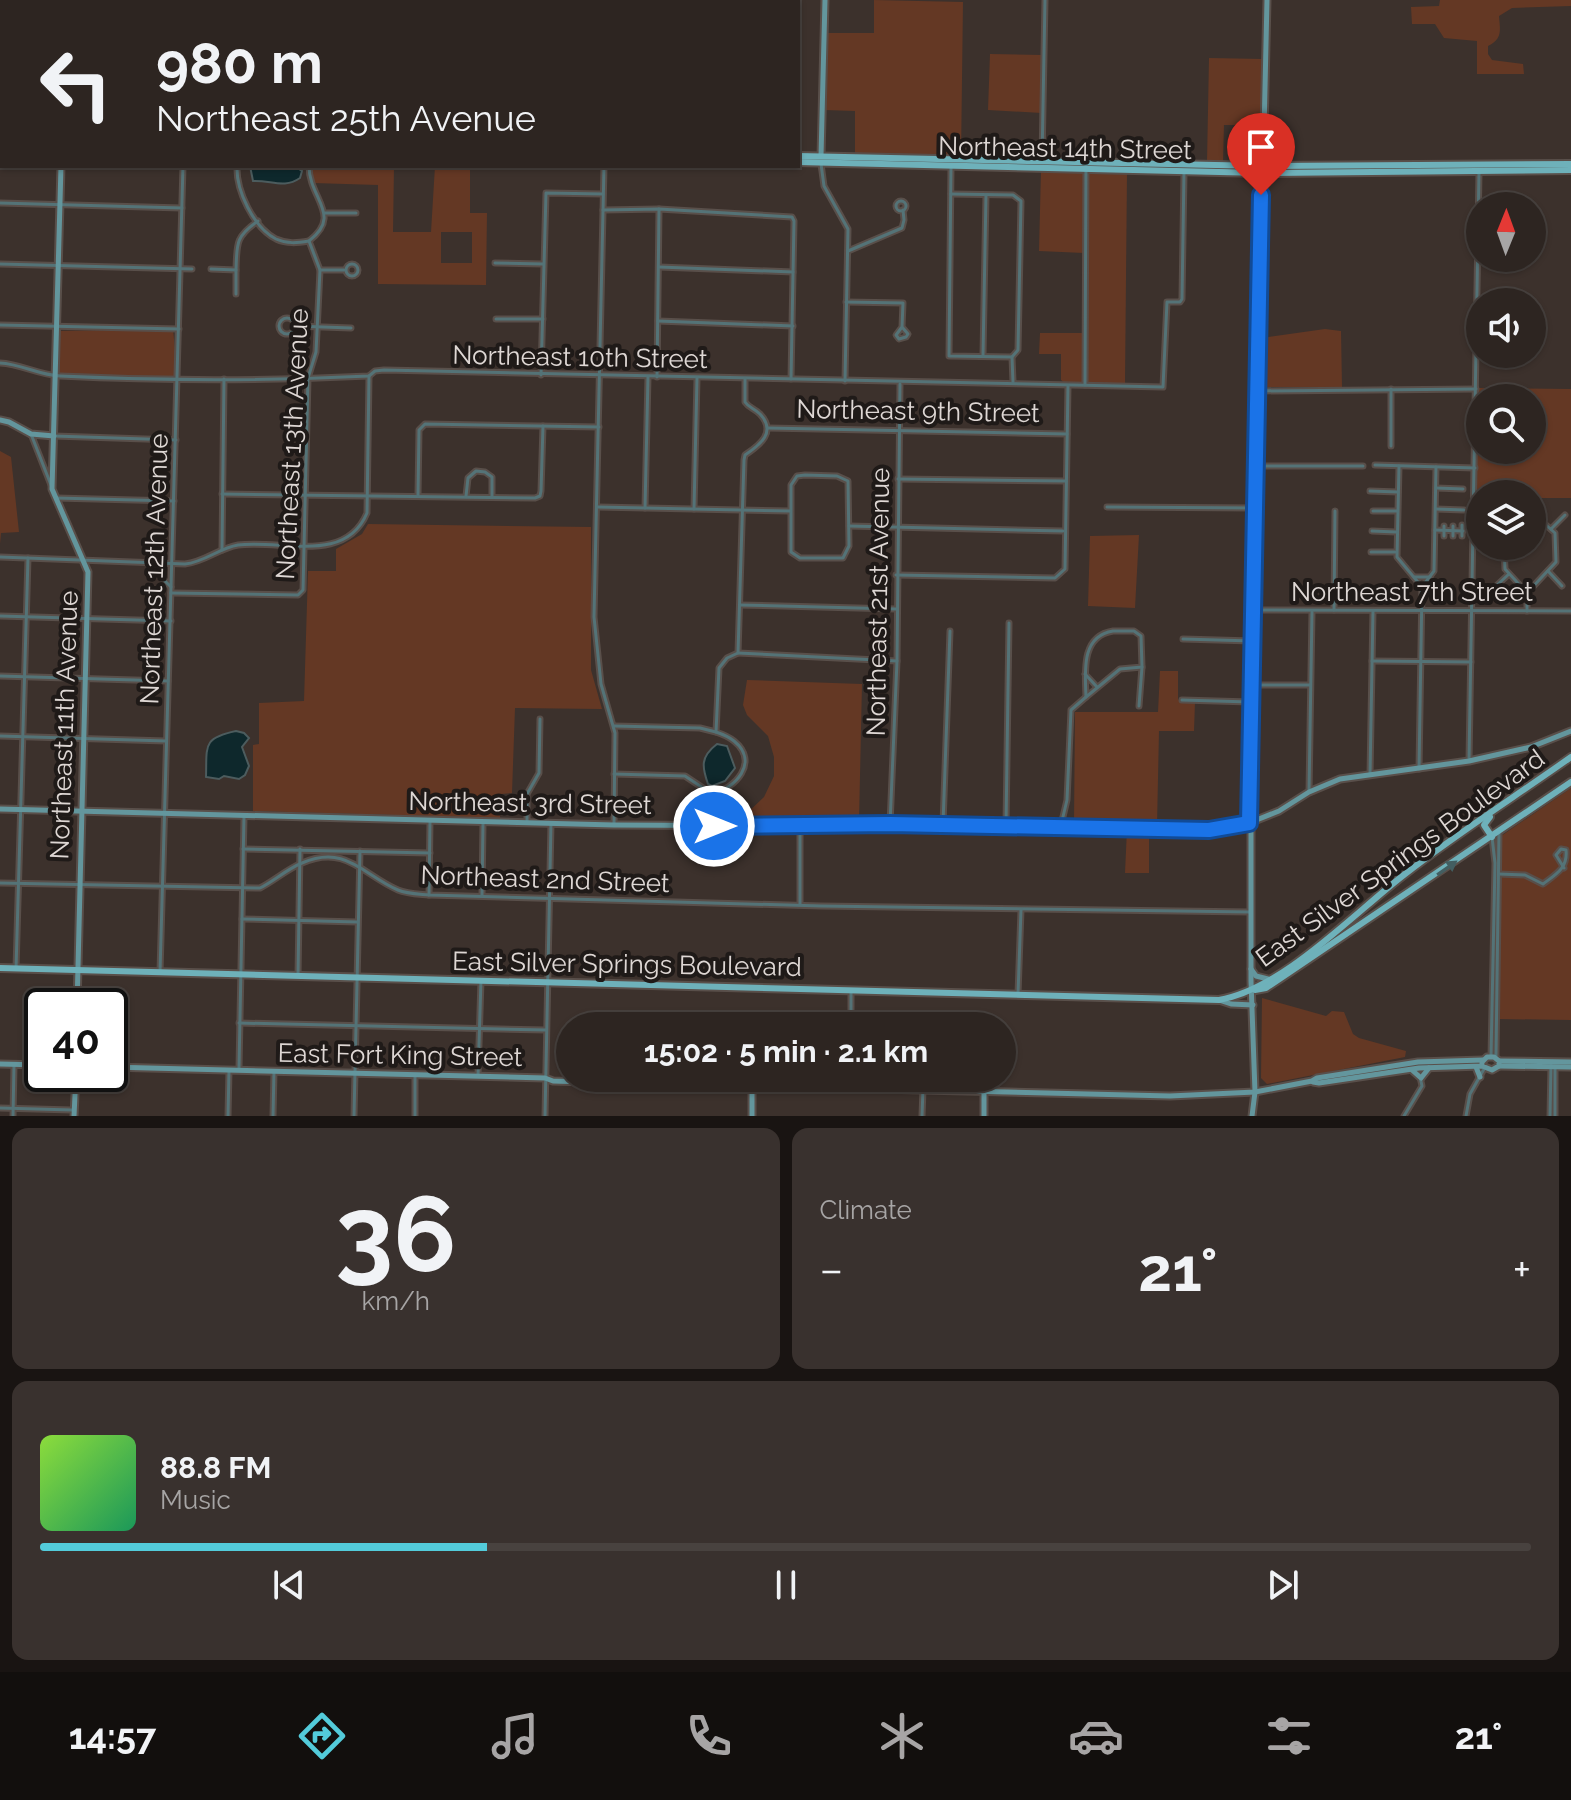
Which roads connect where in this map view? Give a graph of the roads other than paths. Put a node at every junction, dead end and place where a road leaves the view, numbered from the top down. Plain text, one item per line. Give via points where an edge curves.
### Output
1 (825, 0) edge
2 (1045, 0) edge
3 (1267, 0) edge
4 (800, 156) edge
5 (821, 160) junction
6 (800, 162) edge
7 (951, 162) junction
8 (1042, 164) junction
9 (1571, 164) edge
10 (1086, 165) junction
11 (61, 168) edge
12 (183, 168) edge
13 (237, 168) edge
14 (309, 168) edge
15 (604, 168) edge
16 (1184, 168) junction
17 (1479, 168) junction
18 (1262, 170) junction
19 (1571, 170) edge
20 (603, 194) junction
21 (951, 194) junction
22 (986, 195) junction
23 (0, 203) edge
24 (60, 205) junction
25 (182, 208) junction
26 (659, 209) junction
27 (603, 210) junction
28 (903, 210) dead end
29 (325, 213) junction
30 (356, 213) dead end
31 (258, 221) junction
32 (309, 241) junction
33 (848, 251) junction
34 (495, 263) dead end
35 (0, 264) edge
36 (543, 264) junction
37 (58, 266) junction
38 (659, 267) junction
39 (180, 268) junction
40 (192, 269) dead end
41 (211, 269) dead end
42 (236, 270) junction
43 (320, 270) junction
44 (346, 270) dead end
45 (793, 272) junction
46 (236, 294) dead end
47 (846, 302) junction
48 (496, 319) dead end
49 (543, 319) junction
50 (658, 321) junction
51 (0, 325) edge
52 (295, 326) junction
53 (793, 326) junction
54 (57, 327) junction
55 (902, 327) dead end
56 (317, 328) junction
57 (351, 328) dead end
58 (179, 329) junction
59 (983, 356) junction
60 (1012, 357) junction
61 (0, 363) edge
62 (541, 375) junction
63 (56, 376) junction
64 (369, 376) junction
65 (600, 376) junction
66 (648, 377) junction
67 (657, 377) junction
68 (308, 378) junction
69 (697, 378) junction
70 (178, 379) junction
71 (224, 379) junction
72 (745, 379) junction
73 (791, 379) junction
74 (845, 381) junction
75 (900, 382) junction
76 (1013, 384) junction
77 (1476, 384) edge
78 (1085, 385) junction
79 (1068, 386) junction
80 (1391, 389) junction
81 (1466, 389) edge
82 (1257, 391) junction
83 (0, 420) edge
84 (543, 426) junction
85 (599, 427) junction
86 (768, 428) junction
87 (899, 431) junction
88 (31, 434) junction
89 (1067, 434) junction
90 (54, 436) junction
91 (176, 440) junction
92 (1391, 446) dead end
93 (1475, 464) edge
94 (1375, 465) dead end
95 (1257, 466) junction
96 (1363, 466) dead end
97 (1399, 466) junction
98 (1436, 467) junction
99 (1475, 468) junction
100 (898, 479) junction
101 (1066, 481) junction
102 (1436, 488) junction
103 (52, 489) junction
104 (1463, 489) dead end
105 (1370, 491) dead end
106 (1398, 492) junction
107 (222, 494) junction
108 (418, 495) junction
109 (305, 496) junction
110 (369, 496) junction
111 (466, 497) junction
112 (492, 497) junction
113 (56, 498) junction
114 (174, 501) junction
115 (597, 507) junction
116 (1107, 507) dead end
117 (645, 508) junction
118 (1256, 508) junction
119 (694, 509) junction
120 (1435, 509) junction
121 (742, 510) junction
122 (1464, 510) dead end
123 (790, 511) junction
124 (1335, 511) dead end
125 (1373, 511) dead end
126 (1398, 511) junction
127 (1565, 515) dead end
128 (1546, 525) edge
129 (849, 526) junction
130 (897, 527) junction
131 (1551, 529) junction
132 (1435, 530) junction
133 (1063, 531) junction
134 (1372, 531) dead end
135 (1397, 532) junction
136 (1462, 536) dead end
137 (305, 545) junction
138 (222, 550) junction
139 (1371, 552) dead end
140 (1397, 552) junction
141 (0, 557) edge
142 (28, 558) junction
143 (83, 560) junction
144 (1504, 560) edge
145 (146, 562) junction
146 (172, 563) junction
147 (1548, 570) junction
148 (1509, 574) junction
149 (896, 575) junction
150 (1414, 577) junction
151 (1431, 577) junction
152 (1562, 586) dead end
153 (1422, 587) junction
154 (1495, 587) dead end
155 (171, 590) junction
156 (1527, 593) junction
157 (740, 605) junction
158 (896, 609) junction
159 (1253, 610) junction
160 (1312, 610) junction
161 (1334, 610) junction
162 (1373, 610) junction
163 (1421, 610) junction
164 (1472, 610) junction
165 (1527, 611) junction
166 (1571, 611) edge
167 (0, 616) edge
168 (26, 617) junction
169 (87, 620) junction
170 (171, 621) junction
171 (1009, 623) dead end
172 (950, 631) dead end
173 (1183, 639) dead end
174 (1252, 641) junction
175 (738, 653) junction
176 (897, 661) junction
177 (1372, 661) junction
178 (1421, 661) junction
179 (1471, 662) junction
180 (1142, 667) junction
181 (1085, 674) junction
182 (0, 676) edge
183 (24, 677) junction
184 (86, 680) junction
185 (168, 681) junction
186 (1251, 685) junction
187 (1310, 685) junction
188 (1097, 687) junction
189 (1086, 697) junction
190 (1182, 700) dead end
191 (1251, 702) junction
192 (1139, 706) dead end
193 (540, 719) dead end
194 (614, 726) junction
195 (1571, 731) edge
196 (716, 732) junction
197 (0, 736) edge
198 (22, 737) junction
199 (84, 738) junction
200 (166, 741) junction
201 (1571, 757) edge
202 (1469, 761) junction
203 (1419, 769) junction
204 (614, 774) junction
205 (1370, 775) junction
206 (1571, 782) edge
207 (1524, 790) junction
208 (1309, 792) junction
209 (712, 794) junction
210 (0, 809) edge
211 (20, 809) junction
212 (81, 811) junction
213 (164, 815) junction
214 (244, 816) junction
215 (430, 821) junction
216 (483, 821) junction
217 (527, 823) junction
218 (551, 823) junction
219 (1249, 823) junction
220 (890, 824) junction
221 (943, 824) junction
222 (614, 825) junction
223 (1006, 825) junction
224 (1061, 825) junction
225 (714, 826) junction
226 (800, 826) junction
227 (1499, 832) junction
228 (1492, 837) junction
229 (243, 849) junction
230 (300, 849) junction
231 (329, 850) junction
232 (360, 851) junction
233 (430, 853) junction
234 (329, 856) junction
235 (300, 863) junction
236 (360, 867) junction
237 (1564, 868) dead end
238 (1405, 874) junction
239 (1498, 874) junction
240 (0, 883) edge
241 (19, 883) junction
242 (80, 885) junction
243 (163, 887) junction
244 (242, 888) junction
245 (1416, 889) junction
246 (429, 895) junction
247 (482, 895) junction
248 (549, 898) junction
249 (800, 904) junction
250 (1021, 909) junction
251 (1250, 912) junction
252 (242, 919) junction
253 (299, 920) junction
254 (357, 922) junction
255 (0, 968) edge
256 (1251, 968) junction
257 (16, 969) junction
258 (77, 970) junction
259 (160, 972) junction
260 (240, 974) junction
261 (298, 976) junction
262 (356, 977) junction
263 (1269, 979) junction
264 (481, 980) junction
265 (547, 981) junction
266 (77, 988) edge
267 (851, 990) junction
268 (1252, 990) junction
269 (1018, 994) junction
270 (1219, 1000) junction
271 (1253, 1005) junction
272 (851, 1012) edge
273 (239, 1023) junction
274 (355, 1026) junction
275 (479, 1029) junction
276 (546, 1030) junction
277 (1496, 1060) junction
278 (0, 1064) edge
279 (1553, 1064) junction
280 (1571, 1064) edge
281 (14, 1065) junction
282 (24, 1065) edge
283 (1418, 1065) junction
284 (1481, 1065) junction
285 (128, 1067) edge
286 (1429, 1067) junction
287 (1406, 1069) junction
288 (229, 1070) junction
289 (239, 1071) junction
290 (274, 1071) junction
291 (354, 1073) junction
292 (415, 1076) junction
293 (478, 1077) junction
294 (1480, 1077) joint
295 (545, 1078) junction
296 (1421, 1078) junction
297 (556, 1081) edge
298 (1312, 1081) junction
299 (75, 1092) edge
300 (752, 1092) edge
301 (923, 1092) edge
302 (984, 1092) edge
303 (1016, 1092) edge
304 (1255, 1092) junction
305 (0, 1108) edge
306 (14, 1108) junction
307 (74, 1113) edge
308 (13, 1116) edge
309 (228, 1116) edge
310 (273, 1116) edge
311 (354, 1116) edge
312 (415, 1116) edge
313 (545, 1116) edge
314 (752, 1116) edge
315 (922, 1116) edge
316 (984, 1116) edge
317 (1251, 1116) edge
318 (1404, 1116) edge
319 (1466, 1116) edge
320 (1552, 1116) edge

1 - 5 street
2 - 8 street
3 - 18 street
4 - 5 main road, Northeast 14th Street
5 - 6 main road, Northeast 14th Street
5 - 7 main road, Northeast 14th Street
5 - 33 street via 824,186 848,226
7 - 8 main road, Northeast 14th Street
7 - 21 street
8 - 10 main road, Northeast 14th Street
9 - 17 main road, Northeast 14th Street
10 - 16 main road, Northeast 14th Street
10 - 78 street
11 - 24 street, Northeast 11th Avenue
12 - 25 street, Northeast 12th Avenue
13 - 31 street via 240,190
14 - 29 street
15 - 20 street
16 - 18 main road, Northeast 14th Street
16 - 78 street, Northeast 10th Street via 1182,299 1167,302 1163,387
17 - 18 main road, Northeast 14th Street
17 - 19 main road, Northeast 14th Street
17 - 77 street
18 - 82 street
20 - 27 street
20 - 36 street via 546,193
21 - 22 street
21 - 59 street via 949,356
22 - 59 street
22 - 60 street via 1019,198 1018,350
23 - 24 street
24 - 25 street
24 - 37 street, Northeast 11th Avenue
25 - 39 street, Northeast 12th Avenue
26 - 27 street
26 - 38 street
26 - 45 street via 792,217
27 - 65 street
28 - 33 street via 902,228
29 - 30 street
29 - 32 street via 325,224
31 - 32 street via 278,239
31 - 42 street via 238,239
32 - 43 street, Northeast 13th Avenue
33 - 47 street
34 - 36 street
35 - 37 street
36 - 49 street
37 - 39 street
37 - 54 street, Northeast 11th Avenue
38 - 45 street
38 - 50 street
39 - 40 street
39 - 58 street, Northeast 12th Avenue
41 - 42 street
42 - 46 street
43 - 44 street
43 - 56 street, Northeast 13th Avenue
45 - 53 street
47 - 55 street via 903,303
47 - 74 street
48 - 49 street
49 - 62 street
50 - 53 street
50 - 67 street
51 - 54 street
52 - 52 street via 288,317 279,325 287,334
52 - 56 street
53 - 73 street
54 - 58 street
54 - 63 street, Northeast 11th Avenue
56 - 57 street
56 - 68 street, Northeast 13th Avenue
58 - 70 street, Northeast 12th Avenue
59 - 60 street
60 - 76 street
61 - 63 street, Northeast 10th Street
62 - 64 street, Northeast 10th Street via 384,370
62 - 65 street, Northeast 10th Street
63 - 70 street, Northeast 10th Street
63 - 90 street, Northeast 11th Avenue
64 - 68 street, Northeast 10th Street
64 - 110 street
65 - 66 street, Northeast 10th Street
65 - 85 street
66 - 67 street, Northeast 10th Street
66 - 117 street
67 - 69 street, Northeast 10th Street
68 - 71 street, Northeast 10th Street
68 - 109 street, Northeast 13th Avenue
69 - 72 street, Northeast 10th Street
69 - 119 street
70 - 71 street, Northeast 10th Street
70 - 91 street, Northeast 12th Avenue
71 - 107 street
72 - 73 street, Northeast 10th Street
72 - 86 street via 745,402
73 - 74 street, Northeast 10th Street
74 - 75 street, Northeast 10th Street
75 - 76 street, Northeast 10th Street
75 - 87 street, Northeast 21st Avenue
76 - 79 street, Northeast 10th Street
78 - 79 street, Northeast 10th Street
79 - 89 street
80 - 81 street
80 - 82 street
80 - 92 street
82 - 95 street
83 - 88 street
84 - 85 street
84 - 108 street via 421,425
84 - 112 street via 540,496
85 - 115 street
86 - 87 street, Northeast 9th Street
86 - 121 street via 765,440 745,455
87 - 89 street, Northeast 9th Street
87 - 100 street, Northeast 21st Avenue
88 - 90 street
88 - 103 street, Northeast 11th Avenue
89 - 101 street
90 - 91 street
90 - 103 street, Northeast 11th Avenue
91 - 114 street, Northeast 12th Avenue
93 - 99 street
94 - 97 street
95 - 96 street
95 - 118 street
97 - 98 street
97 - 106 street
98 - 99 street
98 - 102 street
99 - 164 street
100 - 101 street
100 - 130 street, Northeast 21st Avenue
101 - 133 street
102 - 104 street
102 - 120 street
103 - 113 street, Northeast 11th Avenue
105 - 106 street
106 - 126 street
107 - 109 street
107 - 138 street
108 - 110 street
108 - 111 street
109 - 110 street
109 - 137 street, Northeast 13th Avenue
110 - 137 street via 361,526 331,545
111 - 112 street
111 - 112 street via 468,478 476,471 492,477
113 - 114 street
113 - 143 street, Northeast 11th Avenue
114 - 146 street, Northeast 12th Avenue
115 - 117 street
115 - 194 street via 596,650
116 - 118 street
117 - 119 street
118 - 159 street
119 - 121 street
120 - 122 street
120 - 132 street
121 - 123 street
121 - 157 street
123 - 129 street via 789,547 800,558 843,558
123 - 129 street via 791,485 797,476 837,476 848,481
124 - 161 street
125 - 126 street
126 - 135 street
127 - 131 street
128 - 131 street
129 - 130 street
130 - 133 street
130 - 149 street, Northeast 21st Avenue
131 - 147 street via 1557,537 1556,562
132 - 136 street via 1462,529
132 - 151 street
133 - 149 street via 1065,569 1055,578
134 - 135 street
135 - 140 street
137 - 138 street via 244,544
137 - 155 street, Northeast 13th Avenue via 302,594
138 - 146 street via 197,563
139 - 140 street
140 - 150 street
141 - 142 street
142 - 143 street
142 - 168 street
143 - 145 street
143 - 169 street, Northeast 11th Avenue via 88,572
144 - 148 street
145 - 146 street
145 - 155 street
146 - 155 street, Northeast 12th Avenue
147 - 152 street
147 - 156 street
148 - 154 street
148 - 156 street
149 - 158 street, Northeast 21st Avenue
150 - 151 street
150 - 153 street
151 - 153 street
153 - 163 street
155 - 170 street, Northeast 12th Avenue
156 - 165 street
157 - 158 street
157 - 175 street
158 - 176 street, Northeast 21st Avenue
159 - 160 street, Northeast 7th Street
159 - 174 street
160 - 161 street, Northeast 7th Street
160 - 187 street
161 - 162 street, Northeast 7th Street
162 - 163 street, Northeast 7th Street
162 - 177 street
163 - 164 street, Northeast 7th Street
163 - 178 street
164 - 165 street, Northeast 7th Street
164 - 179 street
165 - 166 street, Northeast 7th Street
167 - 168 street
168 - 169 street
168 - 183 street
169 - 170 street
169 - 184 street, Northeast 11th Avenue
170 - 185 street, Northeast 12th Avenue
171 - 223 street
172 - 221 street
173 - 174 street
174 - 186 street
175 - 176 street
175 - 196 street via 719,668
176 - 220 street, Northeast 21st Avenue
177 - 178 street
177 - 205 street
178 - 179 street
178 - 203 street
179 - 202 street
180 - 181 street via 1140,634 1109,631 1091,643
180 - 188 street via 1120,669
180 - 192 street
181 - 188 street
181 - 189 street
182 - 183 street
183 - 184 street
183 - 198 street
184 - 185 street
184 - 199 street, Northeast 11th Avenue
185 - 200 street, Northeast 12th Avenue
186 - 187 street
186 - 191 street
187 - 208 street
188 - 189 street
189 - 224 street via 1071,710
190 - 191 street
191 - 219 street
193 - 217 street via 539,773 527,794
194 - 196 street
194 - 204 street
195 - 202 street, Northeast 3rd Street via 1531,747
196 - 209 street via 735,741 744,765 733,786
197 - 198 street
198 - 199 street
198 - 211 street
199 - 200 street
199 - 212 street, Northeast 11th Avenue
200 - 213 street, Northeast 12th Avenue
201 - 207 main road, East Silver Springs Boulevard
202 - 203 street, Northeast 3rd Street
203 - 205 street, Northeast 3rd Street
204 - 209 street via 685,776
204 - 222 street
205 - 208 street, Northeast 3rd Street via 1340,779
206 - 227 main road, East Silver Springs Boulevard
207 - 228 main road via 1485,821
207 - 238 main road, East Silver Springs Boulevard
208 - 219 street, Northeast 3rd Street
209 - 225 street
210 - 211 street, Northeast 3rd Street
211 - 212 street, Northeast 3rd Street
211 - 241 street
212 - 213 street, Northeast 3rd Street
212 - 242 street, Northeast 11th Avenue
213 - 214 street, Northeast 3rd Street
213 - 243 street, Northeast 12th Avenue
214 - 215 street, Northeast 3rd Street
214 - 229 street
215 - 216 street, Northeast 3rd Street
215 - 233 street
216 - 217 street, Northeast 3rd Street
216 - 247 street
217 - 218 street, Northeast 3rd Street
218 - 222 street, Northeast 3rd Street
218 - 248 street
219 - 224 street, Northeast 3rd Street via 1209,830
219 - 251 street
220 - 221 street, Northeast 3rd Street
220 - 226 street, Northeast 3rd Street
221 - 223 street, Northeast 3rd Street
222 - 225 street, Northeast 3rd Street
223 - 224 street, Northeast 3rd Street
225 - 226 street, Northeast 3rd Street
226 - 249 street
227 - 228 main road, East Silver Springs Boulevard
227 - 239 street
228 - 239 street
245 -> 228 main road, East Silver Springs Boulevard
229 - 230 street
229 - 244 street
230 - 231 street
230 - 235 street
231 - 232 street
231 - 234 street
232 - 233 street
232 - 236 street
233 - 246 street
234 - 235 street
234 - 236 street, Northeast 2nd Street
235 - 244 street via 260,888
235 - 253 street
236 - 246 street, Northeast 2nd Street via 398,891
236 - 254 street
237 - 239 street via 1540,884 1534,877
238 - 245 main road
238 - 263 main road, East Silver Springs Boulevard
239 - 277 street
240 - 241 street
241 - 242 street
241 - 257 street
242 - 243 street
242 - 258 street, Northeast 11th Avenue
243 - 244 street
243 - 259 street, Northeast 12th Avenue
244 - 252 street
245 - 268 main road, East Silver Springs Boulevard via 1266,988
246 - 247 street, Northeast 2nd Street
247 - 248 street, Northeast 2nd Street
248 - 249 street, Northeast 2nd Street
248 - 265 street
249 - 250 street, Northeast 2nd Street
250 - 251 street, Northeast 2nd Street
250 - 269 street
251 - 256 street
252 - 253 street
252 - 260 street
253 - 254 street
253 - 261 street
254 - 262 street
255 - 257 main road, East Silver Springs Boulevard
256 - 263 street via 1256,976
256 - 268 street
257 - 258 main road, East Silver Springs Boulevard
258 - 259 main road, East Silver Springs Boulevard
258 - 266 street, Northeast 11th Avenue
259 - 260 main road, East Silver Springs Boulevard
260 - 261 main road, East Silver Springs Boulevard
260 - 273 street
261 - 262 main road, East Silver Springs Boulevard
262 - 264 main road, East Silver Springs Boulevard
262 - 274 street
263 - 268 main road, East Silver Springs Boulevard
264 - 265 main road, East Silver Springs Boulevard
264 - 275 street
265 - 267 main road, East Silver Springs Boulevard
265 - 276 street
267 - 269 main road, East Silver Springs Boulevard
267 - 272 street
268 - 270 main road, East Silver Springs Boulevard
268 - 271 street
269 - 270 main road, East Silver Springs Boulevard
270 - 271 street
271 - 304 street
273 - 274 street
273 - 289 street
274 - 275 street
274 - 291 street
275 - 276 street
275 - 293 street
276 - 295 street
277 - 279 street
277 - 284 street
277 - 284 street via 1492,1070
278 - 281 street
279 - 280 street
279 - 320 street
281 - 282 street
281 - 306 street
283 - 284 street, East Fort King Street
283 - 286 street, East Fort King Street
283 - 287 street, East Fort King Street
283 - 296 street
283 - 298 street, East Fort King Street
284 - 286 street, East Fort King Street
284 - 294 street
285 - 288 street, East Fort King Street
286 - 296 street
287 - 296 street
287 - 298 street, East Fort King Street
288 - 289 street, East Fort King Street
288 - 309 street
289 - 290 street, East Fort King Street
290 - 291 street, East Fort King Street
290 - 310 street
291 - 292 street, East Fort King Street
291 - 311 street
292 - 293 street, East Fort King Street
292 - 312 street
293 - 295 street, East Fort King Street
294 - 319 street
295 - 297 street, East Fort King Street
295 - 313 street
296 - 318 street via 1418,1096
298 - 304 street, East Fort King Street
299 - 307 street
300 - 314 street
301 - 315 street
302 - 316 street
303 - 304 street, East Fort King Street via 1170,1096
304 - 317 street
305 - 306 street
306 - 307 street
306 - 308 street

